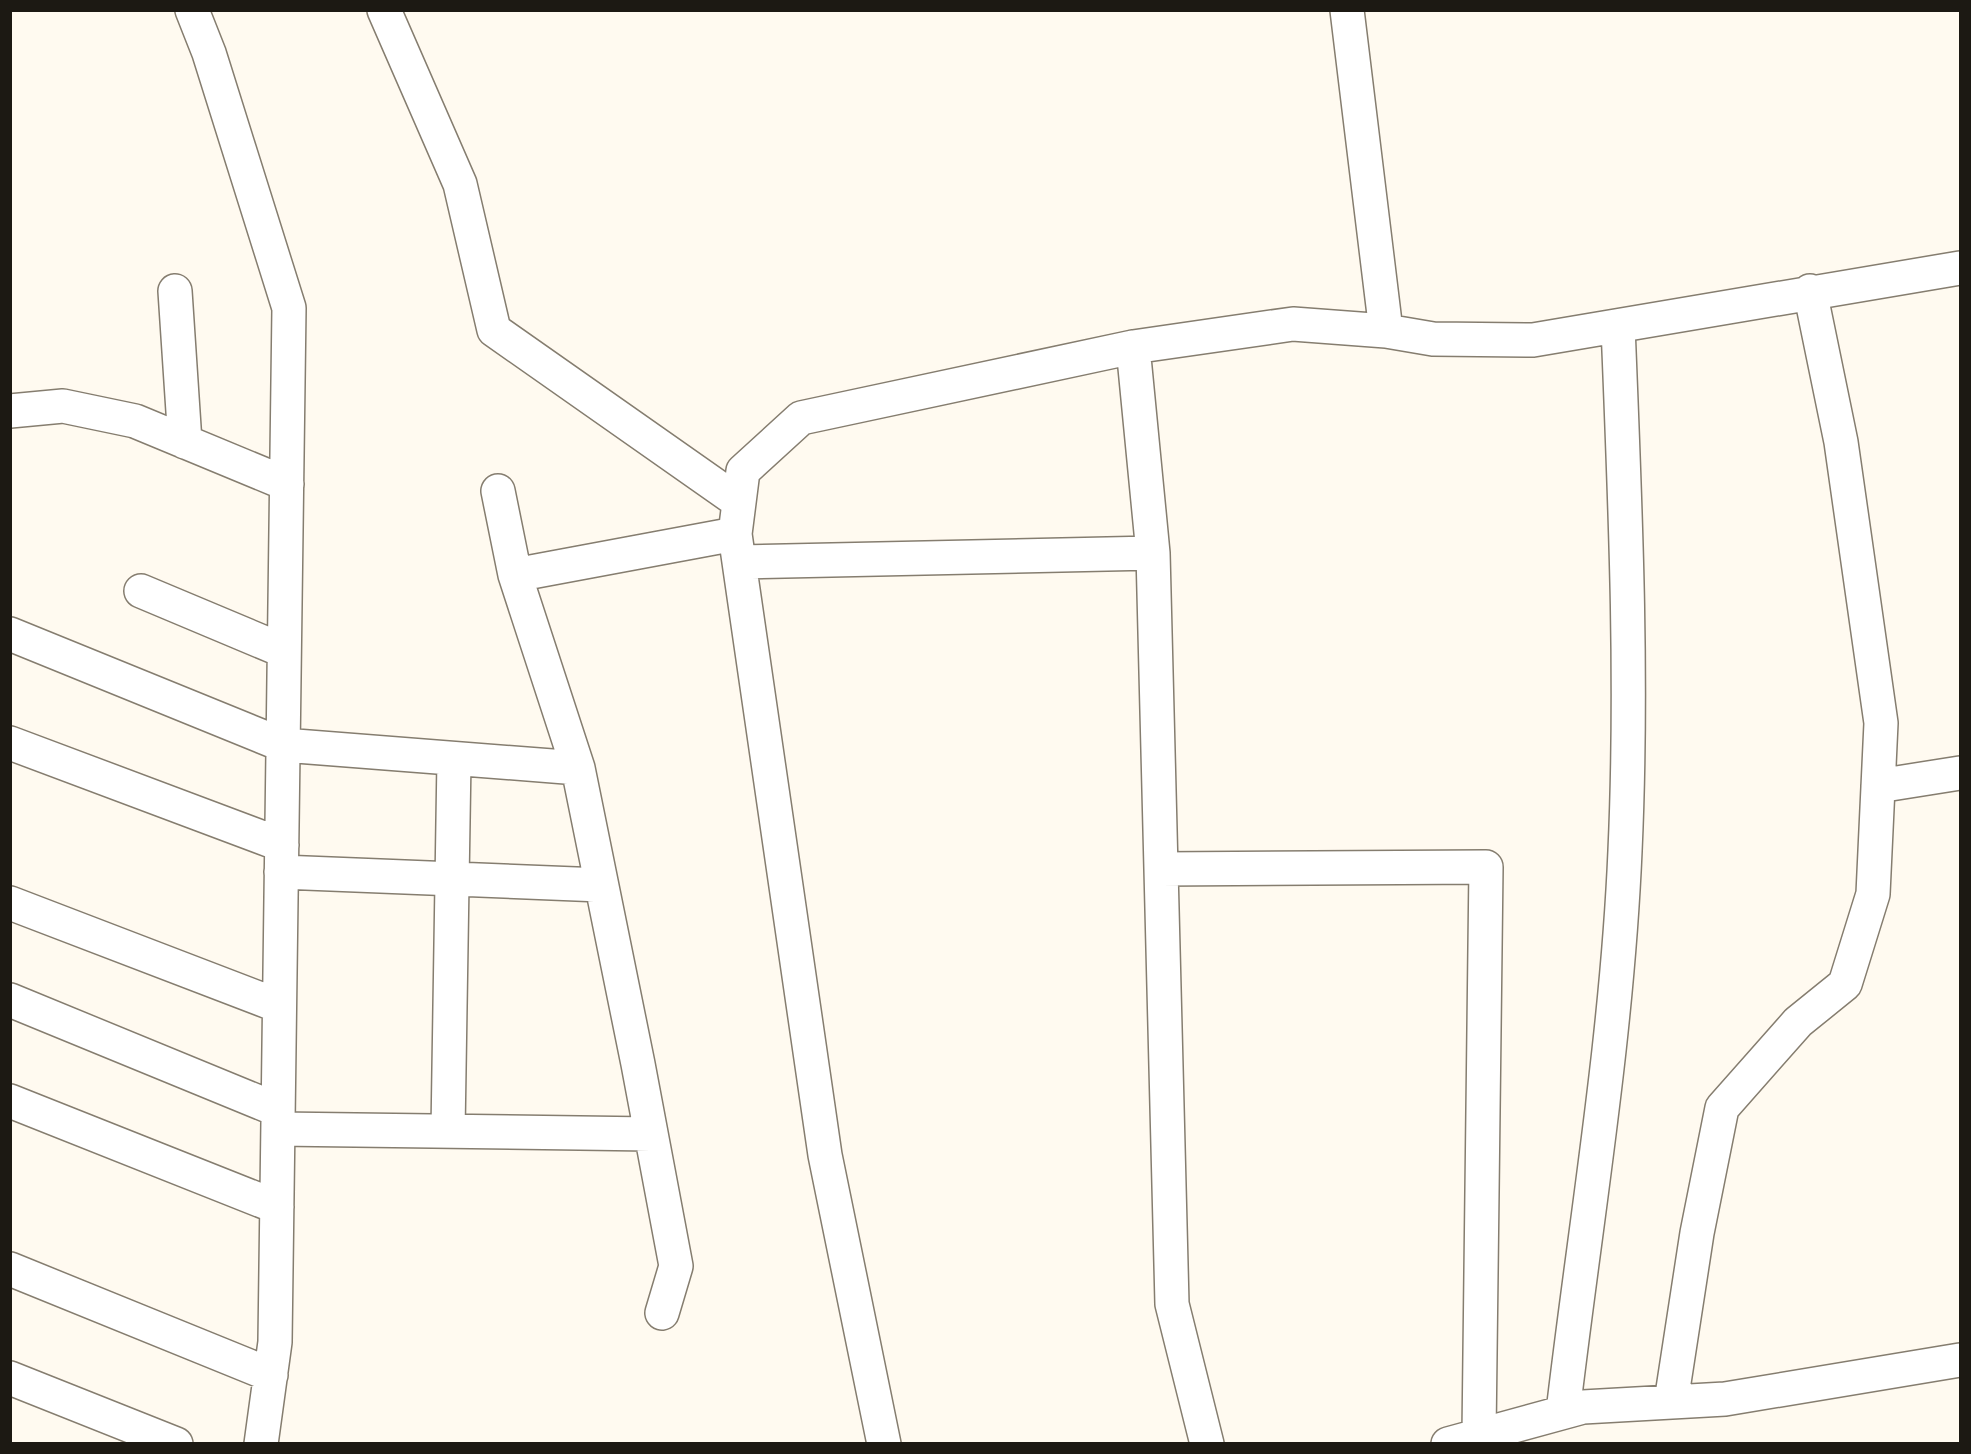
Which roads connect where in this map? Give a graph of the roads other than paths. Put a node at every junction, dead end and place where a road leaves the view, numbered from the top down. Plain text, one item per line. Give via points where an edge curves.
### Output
1 (192, 10) edge
2 (384, 10) edge
3 (1347, 10) edge
4 (1960, 268) edge
5 (176, 291) dead end
6 (1810, 291) junction
7 (1618, 326) junction
8 (1386, 331) junction
9 (1133, 347) junction
10 (10, 411) edge
11 (185, 442) junction
12 (287, 484) junction
13 (498, 491) dead end
14 (739, 502) junction
15 (737, 548) junction
16 (1153, 553) junction
17 (515, 575) junction
18 (141, 591) dead end
19 (10, 634) edge
20 (284, 651) junction
21 (10, 743) edge
22 (284, 746) junction
23 (454, 759) junction
24 (578, 768) junction
25 (1960, 773) edge
26 (1878, 786) junction
27 (282, 858) junction
28 (1161, 869) junction
29 (452, 879) junction
30 (601, 885) junction
31 (10, 903) edge
32 (10, 1000) edge
33 (279, 1006) junction
34 (10, 1101) edge
35 (278, 1120) junction
36 (448, 1131) junction
37 (651, 1134) junction
38 (276, 1207) junction
39 (10, 1269) edge
40 (662, 1313) dead end
41 (1960, 1360) edge
42 (271, 1375) junction
43 (11, 1385) edge
44 (1671, 1402) junction
45 (1563, 1412) junction
46 (1479, 1435) junction
47 (176, 1443) edge
48 (261, 1443) edge
49 (884, 1443) edge
50 (1207, 1443) edge
51 (1448, 1443) edge

1 - 12 street via 289,308
2 - 14 street via 460,184 494,330
3 - 8 street
4 - 6 street
5 - 11 street
6 - 7 street
6 - 26 street via 1841,442 1881,723
7 - 8 street via 1533,340 1433,339
7 - 45 street via 1630,640 1625,851 1615,1014
8 - 9 street via 1293,324
9 - 14 street via 801,418 743,471
9 - 16 street
10 - 11 street via 63,406 135,421
11 - 12 street
12 - 20 street
13 - 17 street
14 - 15 street
15 - 16 street
15 - 17 street
15 - 49 street via 825,1155
16 - 28 street
17 - 24 street
18 - 20 street
19 - 22 street
20 - 22 street
21 - 27 street
22 - 23 street
22 - 27 street
23 - 24 street
23 - 29 street
24 - 30 street
25 - 26 street
26 - 44 street via 1873,894 1845,984 1798,1022 1722,1108 1697,1233
27 - 29 street
27 - 33 street
28 - 46 street via 1486,867
28 - 50 street via 1172,1304
29 - 30 street
29 - 36 street
30 - 37 street
31 - 33 street
32 - 35 street
33 - 35 street
34 - 38 street
35 - 36 street
35 - 38 street
36 - 37 street
37 - 40 street via 676,1266
38 - 42 street
39 - 42 street
41 - 44 street via 1725,1399
42 - 48 street
43 - 47 street
44 - 45 street via 1583,1407
45 - 46 street
46 - 51 street

